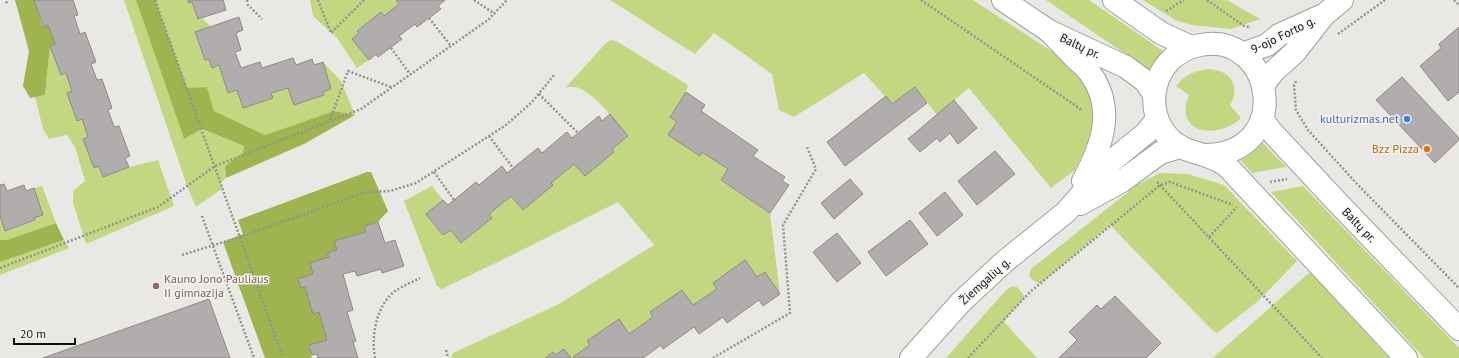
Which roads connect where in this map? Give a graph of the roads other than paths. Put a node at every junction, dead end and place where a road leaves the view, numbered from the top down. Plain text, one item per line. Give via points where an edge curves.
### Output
1 (1004, 0) edge
2 (1114, 0) edge
3 (1342, 0) edge
4 (1324, 15) junction
5 (1049, 31) junction
6 (1191, 47) junction
7 (1242, 54) junction
8 (1263, 85) junction
9 (1154, 94) junction
10 (1262, 118) junction
11 (1157, 119) junction
12 (1180, 147) junction
13 (1204, 155) junction
14 (1066, 212) junction
15 (1459, 329) edge
16 (911, 358) edge
17 (1406, 358) edge

1 - 5 main road, Baltų pr.
2 - 6 main road via 1161,33
3 - 4 main road, 9-ojo Forto g.
4 - 7 main road, 9-ojo Forto g. via 1279,36 1267,45
4 - 8 main road, 9-ojo Forto g. via 1295,52
5 - 9 main road, Baltų pr. via 1126,67 1145,81
5 - 14 main road via 1090,73 1100,92 1105,110 1099,150
6 - 7 main road via 1201,44 1223,45
6 - 9 main road via 1179,52 1162,70
7 - 8 main road via 1255,68
8 - 10 main road via 1265,96
9 - 11 main road
10 - 13 main road via 1250,139 1240,147 1216,155
10 - 15 main road, Baltų pr. via 1305,168
11 - 12 main road via 1171,140
11 - 14 main road, Žiemgalių g. via 1146,133 1108,164
12 - 13 main road
12 - 14 main road, Žiemgalių g. via 1160,153 1122,181
13 - 17 main road via 1226,165 1245,200
14 - 16 main road, Žiemgalių g. via 1004,262 960,302

